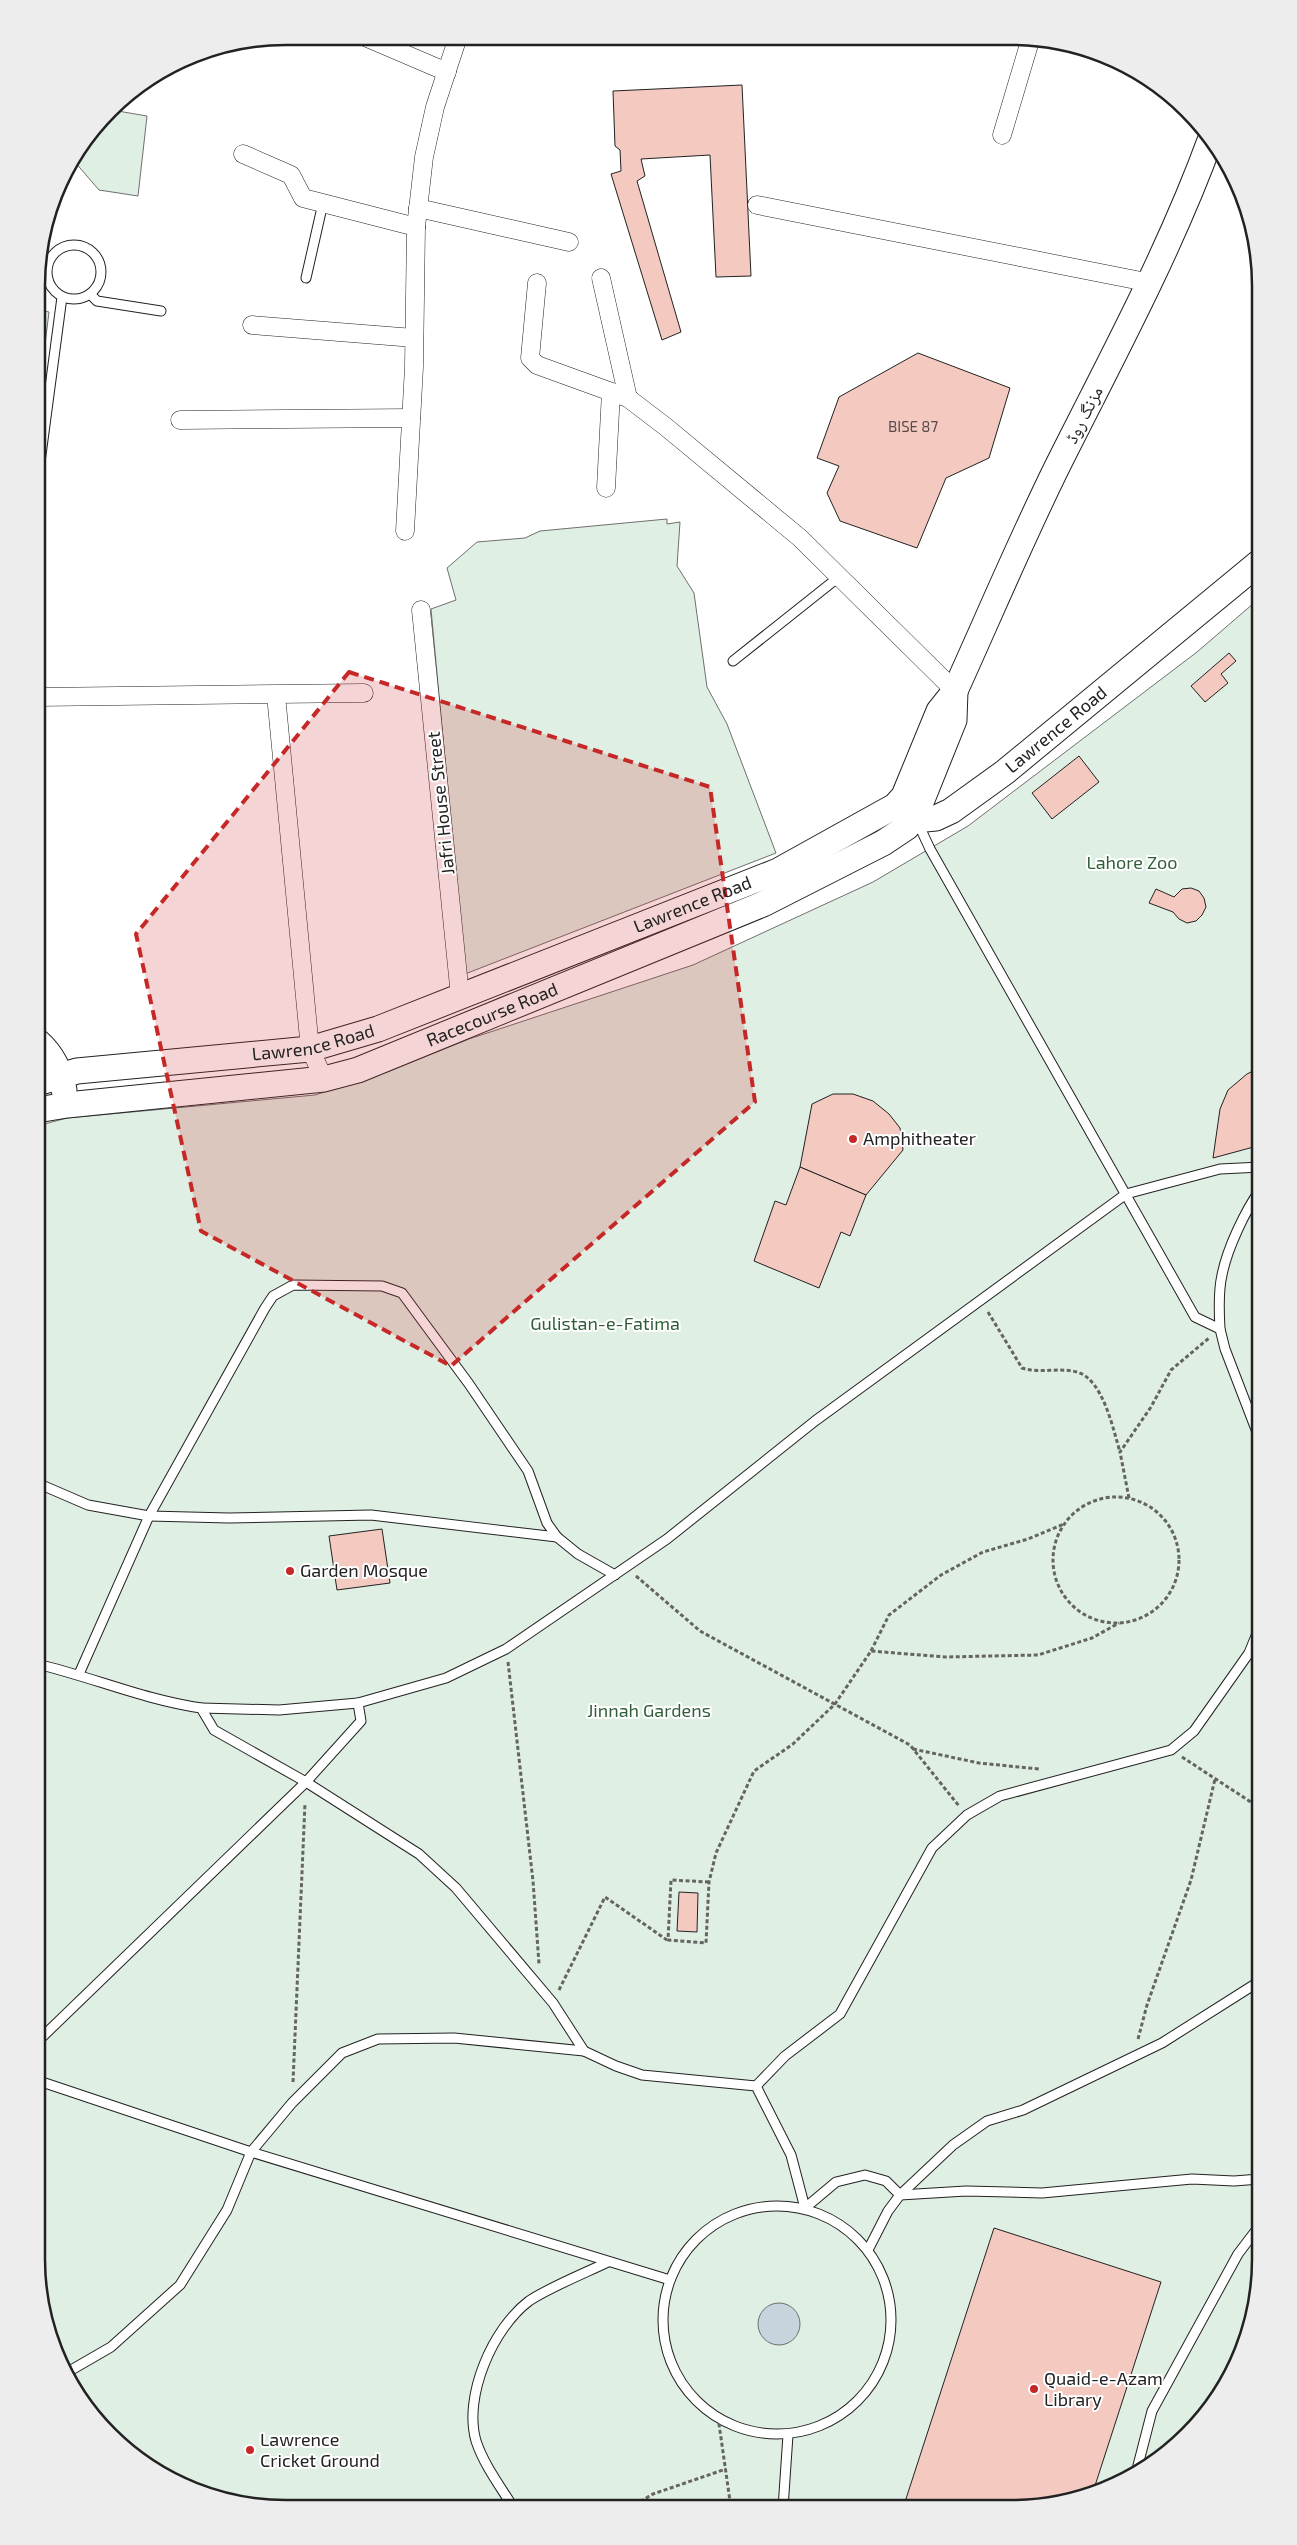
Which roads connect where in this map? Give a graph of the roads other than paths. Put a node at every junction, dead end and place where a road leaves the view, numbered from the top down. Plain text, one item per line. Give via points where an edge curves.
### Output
1 (384, 45) edge
2 (455, 45) edge
3 (1028, 46) edge
4 (447, 72) junction
5 (1002, 135) dead end
6 (1208, 147) edge
7 (243, 154) dead end
8 (323, 203) junction
9 (757, 205) dead end
10 (418, 208) junction
11 (416, 227) junction
12 (569, 242) dead end
13 (47, 261) edge
14 (46, 274) edge
15 (306, 278) dead end
16 (601, 278) dead end
17 (537, 283) dead end
18 (1151, 283) junction
19 (90, 294) junction
20 (62, 296) junction
21 (160, 311) dead end
22 (252, 324) dead end
23 (414, 338) junction
24 (611, 392) junction
25 (628, 398) junction
26 (411, 418) junction
27 (180, 420) dead end
28 (45, 425) edge
29 (606, 488) dead end
30 (405, 531) dead end
31 (1252, 568) edge
32 (840, 576) junction
33 (421, 610) dead end
34 (733, 662) dead end
35 (955, 691) junction
36 (364, 692) dead end
37 (276, 695) junction
38 (45, 697) edge
39 (932, 778) junction
40 (969, 798) junction
41 (905, 812) junction
42 (460, 996) junction
43 (310, 1049) junction
44 (45, 1050) edge
45 (61, 1075) junction
46 (324, 1079) junction
47 (45, 1081) edge
48 (67, 1105) junction
49 (45, 1109) edge
50 (1252, 1166) edge
51 (1126, 1194) junction
52 (1252, 1201) edge
53 (1220, 1329) junction
54 (1252, 1419) edge
55 (45, 1487) edge
56 (149, 1516) junction
57 (557, 1537) junction
58 (616, 1575) junction
59 (1252, 1646) edge
60 (45, 1666) edge
61 (79, 1674) junction
62 (358, 1703) junction
63 (201, 1708) junction
64 (306, 1782) junction
65 (1252, 1986) edge
66 (45, 2034) edge
67 (584, 2051) junction
68 (45, 2083) edge
69 (756, 2086) junction
70 (251, 2152) junction
71 (1252, 2180) edge
72 (900, 2196) junction
73 (805, 2208) junction
74 (1252, 2236) edge
75 (868, 2250) junction
76 (608, 2262) junction
77 (670, 2280) junction
78 (72, 2369) edge
79 (788, 2435) junction
80 (1139, 2463) edge
81 (508, 2500) edge
82 (784, 2500) edge

1 - 4 street
2 - 4 street
3 - 5 street
4 - 10 street via 424,157
6 - 18 main road, مزنگ روڈ via 1191,194
7 - 8 street via 290,175 304,198
8 - 11 street
8 - 15 lane
9 - 18 street
10 - 11 street
10 - 12 street
11 - 23 street
13 - 19 lane via 68,245 91,251 99,261 101,273
14 - 20 lane via 49,283
16 - 25 street
17 - 24 street via 530,358 537,365
18 - 35 main road, مزنگ روڈ via 1056,469
19 - 20 lane via 79,299
19 - 21 lane via 97,302
20 - 28 lane
22 - 23 street
23 - 26 street
24 - 25 street
24 - 29 street
25 - 32 street via 800,538
26 - 27 street
26 - 30 street
31 - 40 main road, Lawrence Road
32 - 34 lane
32 - 35 street
33 - 42 street, Jafri House Street
35 - 39 main road, مزنگ روڈ via 954,720
35 - 41 main road, مزنگ روڈ via 939,711 904,796
36 - 37 street
37 - 38 street
37 - 43 street
39 - 40 main road via 951,798
39 - 41 main road, مزنگ روڈ
40 - 41 main road, Lawrence Road via 944,815 925,819
41 - 42 main road, Lawrence Road via 778,871
41 - 46 main road, Racecourse Road via 907,827 883,843 763,904 358,1070
41 - 51 lane via 930,849
42 - 43 main road, Lawrence Road via 378,1029
43 - 45 main road, Lawrence Road
43 - 46 street
44 - 45 main road
45 - 47 main road, Lawrence Road
45 - 48 main road
46 - 48 main road, Racecourse Road
48 - 49 main road, Racecourse Road
50 - 51 lane via 1220,1168
51 - 53 lane via 1195,1318
51 - 58 lane via 815,1420 667,1539
52 - 53 lane via 1222,1274
53 - 54 lane
55 - 56 lane via 88,1505
56 - 57 lane via 370,1515
56 - 57 lane via 273,1296 293,1285 382,1286 397,1290 409,1301 469,1384 528,1471 547,1523
56 - 61 lane
57 - 58 lane via 578,1554
58 - 62 lane via 506,1649 446,1678
59 - 69 lane via 1194,1731 1171,1750 1000,1796 967,1815 932,1848 840,2014 786,2056
60 - 61 lane
61 - 63 lane via 170,1704
62 - 63 lane via 279,1710
62 - 64 lane via 361,1722
63 - 64 lane via 214,1730
64 - 66 lane
64 - 67 lane via 419,1854 456,1888 553,2002
65 - 72 lane via 1162,2043 1024,2110 987,2122 953,2145
67 - 69 lane via 642,2075
67 - 70 lane via 454,2038 378,2039 342,2053 292,2103
68 - 70 lane
69 - 73 lane via 791,2155
70 - 76 lane
70 - 78 lane via 227,2210 180,2285 111,2347
71 - 72 lane via 1192,2179 1042,2193 966,2191
72 - 73 lane via 886,2181 865,2175 836,2182
72 - 75 lane via 888,2210
73 - 75 lane via 840,2224
73 - 77 lane via 764,2206 724,2218 691,2244
74 - 80 lane via 1238,2254 1152,2411
75 - 79 lane via 883,2276 891,2306 890,2336 882,2366 867,2392 845,2413 818,2428
76 - 77 lane
76 - 81 lane via 529,2302 497,2336 480,2376 474,2402 476,2438 482,2459
77 - 79 lane via 663,2308 664,2337 672,2365 686,2390 707,2411 732,2426 759,2434
79 - 82 lane

